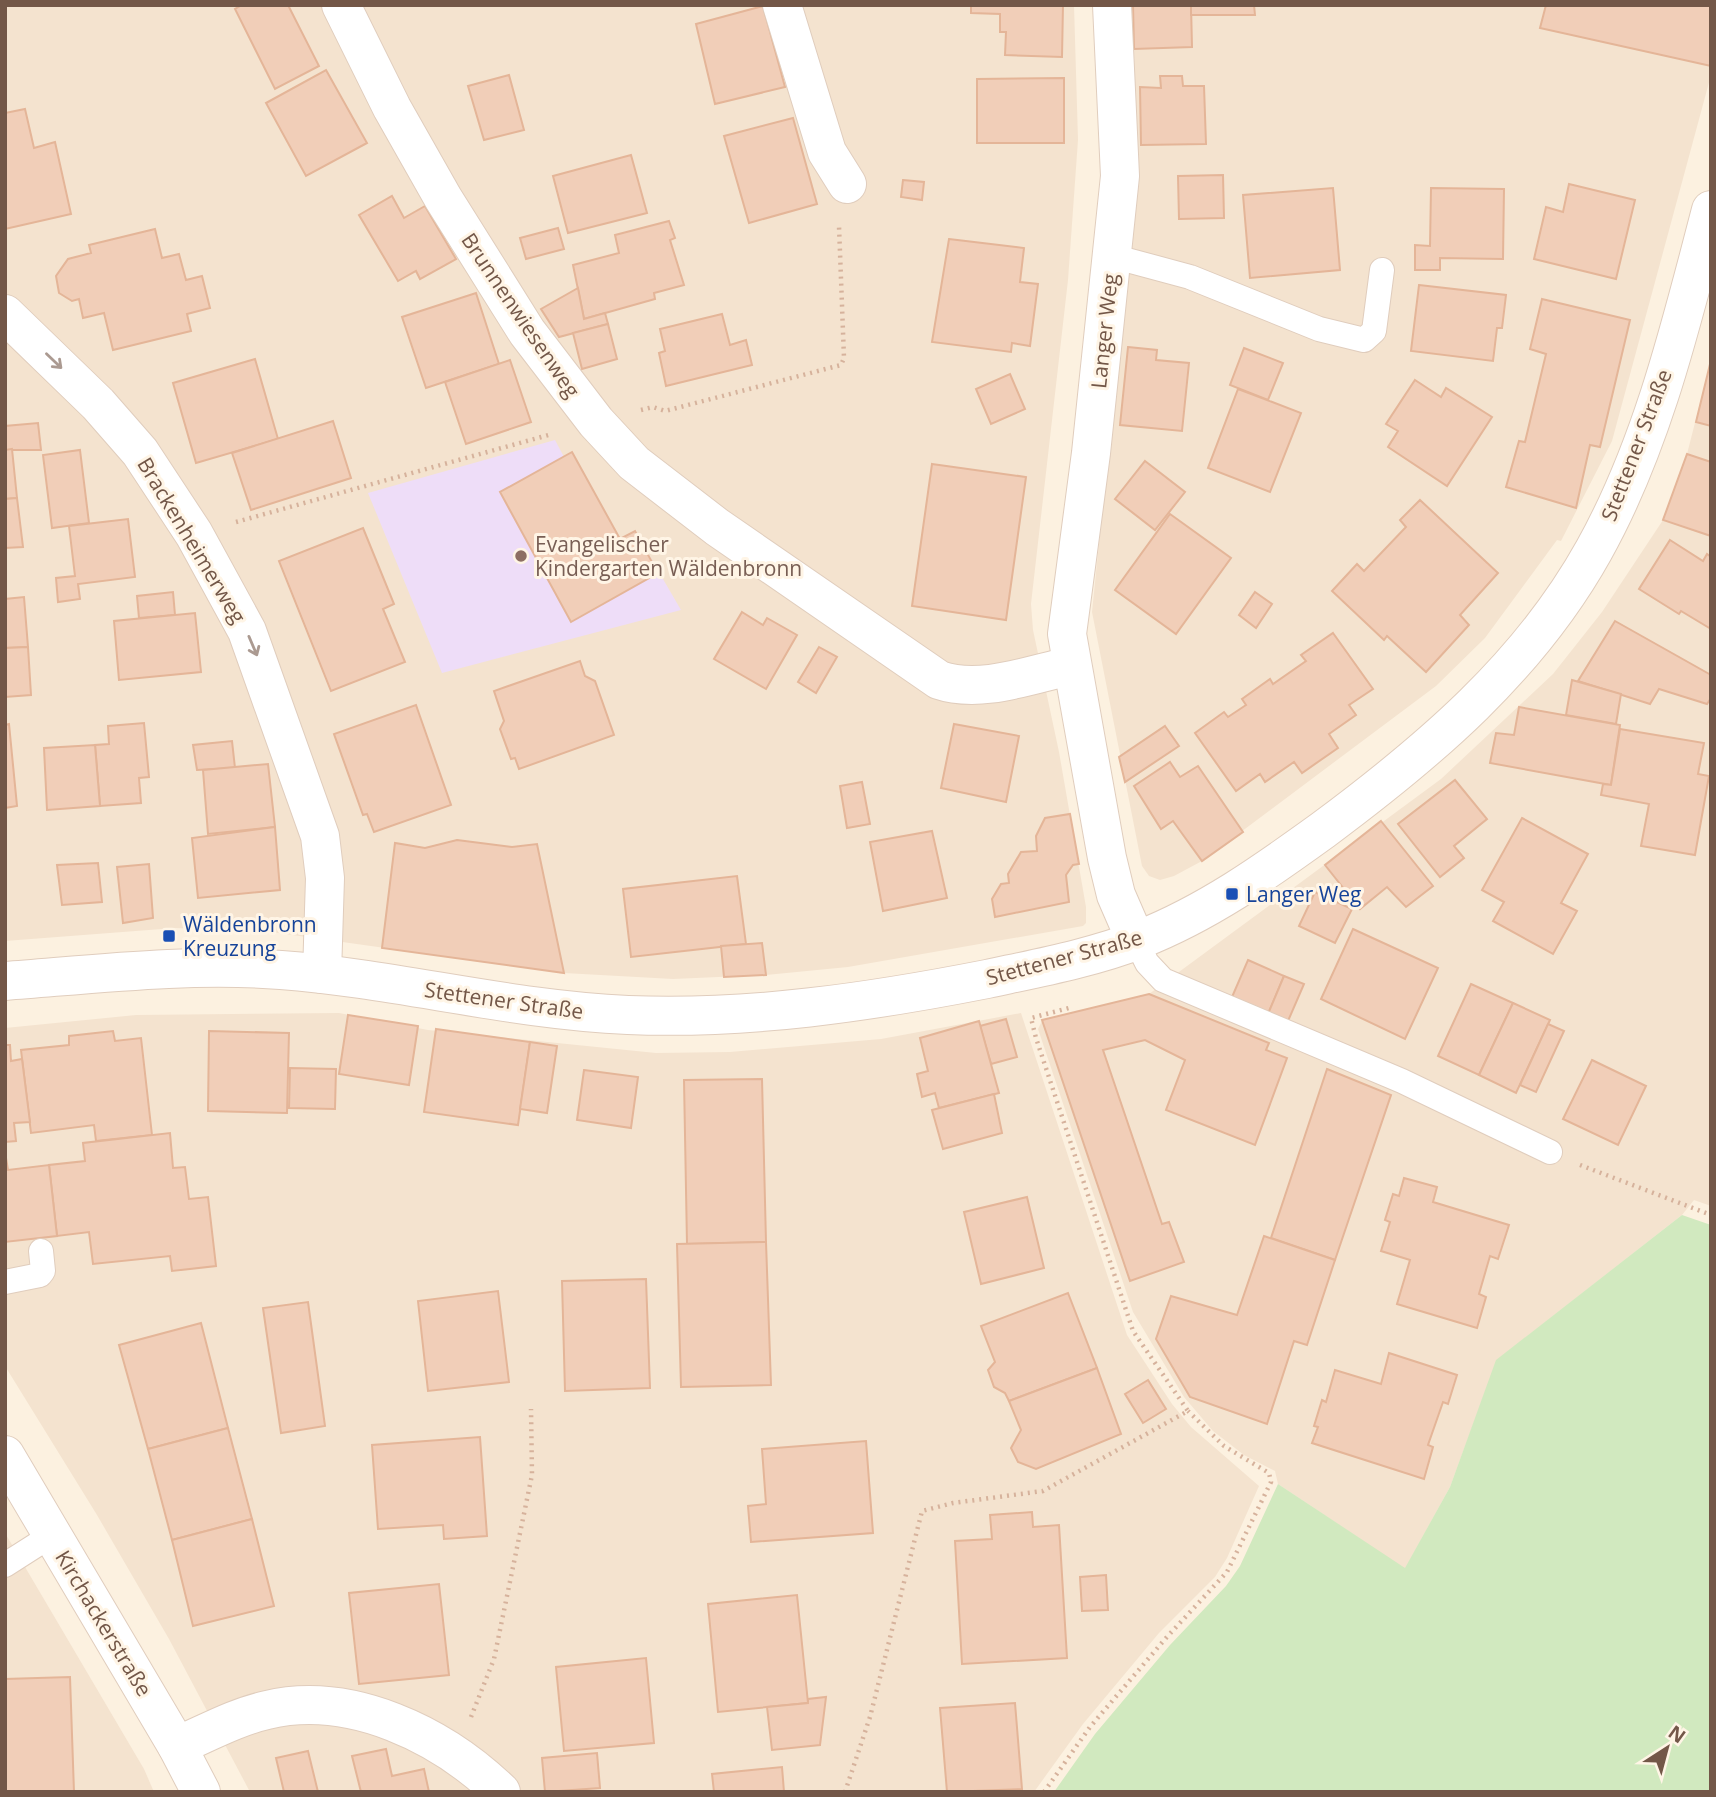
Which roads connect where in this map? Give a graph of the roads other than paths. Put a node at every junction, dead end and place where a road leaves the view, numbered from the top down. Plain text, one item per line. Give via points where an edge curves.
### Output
1 (341, 5) edge
2 (782, 5) edge
3 (1112, 5) edge
4 (847, 184) road end
5 (1711, 210) edge
6 (1112, 256) junction
7 (1382, 270) dead end
8 (5, 314) edge
9 (1070, 666) junction
10 (1136, 941) junction
11 (322, 974) junction
12 (5, 981) edge
13 (1550, 1152) road end
14 (41, 1251) dead end
15 (5, 1282) edge
16 (5, 1455) edge
17 (52, 1535) junction
18 (5, 1565) edge
19 (177, 1746) junction
20 (201, 1792) edge
21 (501, 1792) edge

1 - 9 street, Brunnenwiesenweg via 403,129 527,332 596,422 652,478 932,677 967,686
2 - 4 street via 827,152
3 - 6 street, Langer Weg via 1119,176
5 - 10 street, Stettener Straße via 1658,395 1626,484 1593,552 1531,645 1440,737 1351,809 1232,894
6 - 7 lane via 1191,277 1319,329 1364,340 1374,331
6 - 9 street, Langer Weg via 1080,548 1067,622
8 -> 11 street, Brackenheimerweg via 120,429 151,468 194,534 247,631 310,801 324,861
9 - 10 street, Langer Weg via 1112,879
10 - 11 street, Stettener Straße via 1071,960 925,991 822,1005 675,1015 528,1006
10 - 13 lane via 1163,980 1402,1081
11 - 12 street, Stettener Straße via 174,968
14 - 15 lane via 40,1275
16 - 17 street, Kirchackerstraße
17 - 18 lane
17 - 19 street, Kirchackerstraße
19 - 20 street, Kirchackerstraße
19 - 21 street via 265,1710 317,1705 369,1714 411,1730 452,1752

